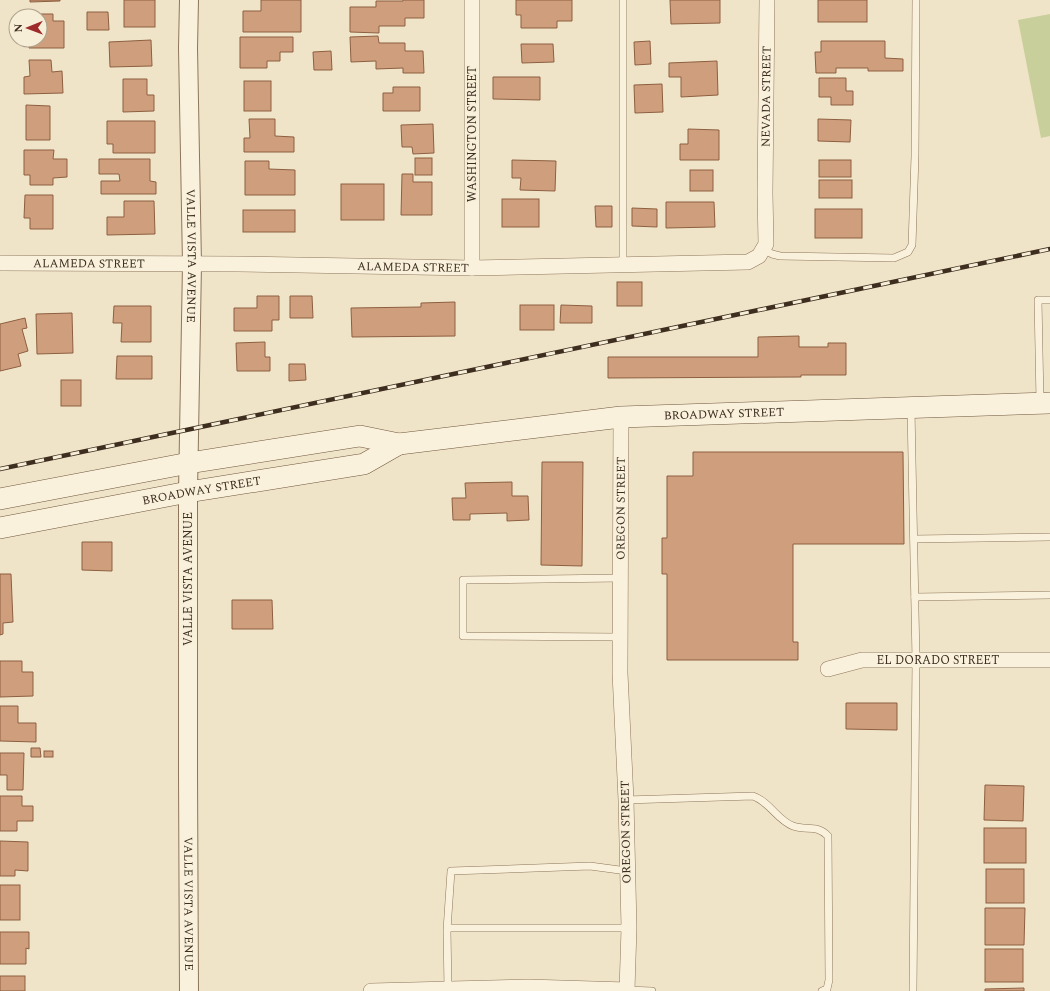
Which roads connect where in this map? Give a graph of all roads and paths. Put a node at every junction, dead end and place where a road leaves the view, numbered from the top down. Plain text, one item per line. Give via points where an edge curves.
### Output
1 (188, 0) edge
2 (472, 0) edge
3 (623, 0) edge
4 (767, 0) edge
5 (916, 0) edge
6 (763, 249) junction
7 (0, 263) edge
8 (192, 264) junction
9 (623, 264) junction
10 (472, 268) junction
11 (1050, 300) edge
12 (1045, 404) edge
13 (911, 408) junction
14 (622, 417) junction
15 (399, 444) junction
16 (189, 463) junction
17 (188, 492) junction
18 (0, 499) edge
19 (0, 528) edge
20 (1050, 536) edge
21 (914, 539) junction
22 (620, 578) junction
23 (1050, 595) edge
24 (915, 597) junction
25 (620, 637) junction
26 (916, 660) junction
27 (1050, 660) edge
28 (828, 669) dead end
29 (626, 800) junction
30 (627, 871) junction
31 (448, 928) junction
32 (629, 928) junction
33 (448, 989) junction
34 (528, 989) edge
35 (627, 990) junction
36 (189, 991) edge
37 (371, 991) edge
38 (652, 991) edge
39 (822, 991) edge
40 (913, 991) edge

1 - 8 street, VALLE VISTA AVENUE
2 - 10 street, WASHINGTON STREET
3 - 9 lane
4 - 6 street, NEVADA STREET via 766,244
5 - 6 lane via 912,246 908,252 894,258 780,256
6 - 9 street, ALAMEDA STREET via 753,260 738,264
7 - 8 street, ALAMEDA STREET
8 - 10 street, ALAMEDA STREET
8 - 16 street, VALLE VISTA AVENUE
9 - 10 street, ALAMEDA STREET
11 - 12 lane via 1038,300
12 - 13 main road, BROADWAY STREET
13 - 14 main road, BROADWAY STREET
13 - 21 lane
14 - 15 main road, BROADWAY STREET
14 - 22 street, OREGON STREET
15 - 16 main road, BROADWAY STREET via 360,436
15 - 17 main road, BROADWAY STREET via 364,464
16 - 17 street, VALLE VISTA AVENUE
16 - 18 main road, BROADWAY STREET
17 - 19 main road, BROADWAY STREET
17 - 36 street, VALLE VISTA AVENUE
20 - 21 lane
21 - 24 lane
22 - 25 street, OREGON STREET
22 - 25 lane via 463,580 463,636
23 - 24 lane
24 - 26 lane
25 - 29 street, OREGON STREET
26 - 27 street, EL DORADO STREET
26 - 28 street, EL DORADO STREET via 862,660
26 - 40 lane
29 - 30 street, OREGON STREET
29 - 39 lane via 753,796 761,799 785,822 793,826 823,831 828,836 829,980 827,989
30 - 31 lane via 590,866 451,871
30 - 32 street, OREGON STREET
31 - 32 lane
31 - 33 lane
32 - 35 street, OREGON STREET
33 - 34 street
33 - 37 street
34 - 35 street
35 - 38 lane

